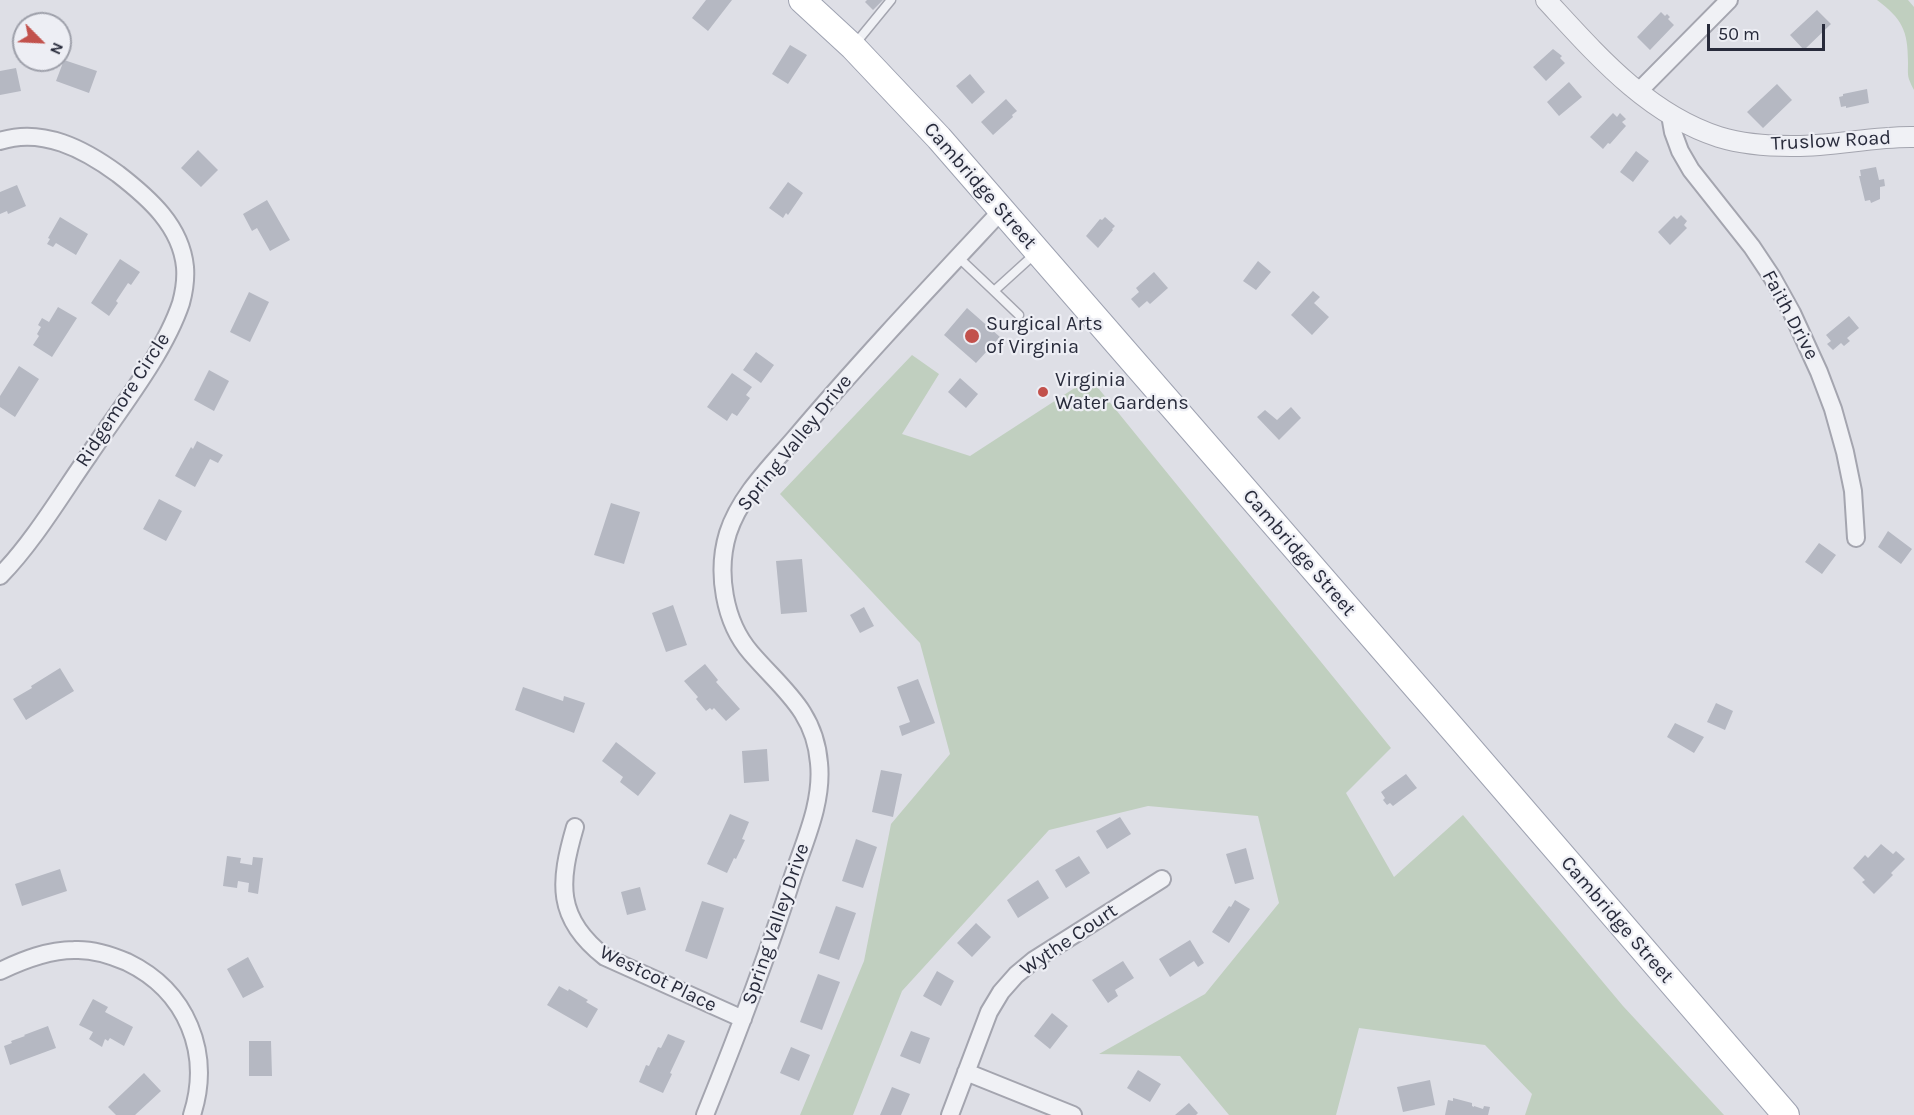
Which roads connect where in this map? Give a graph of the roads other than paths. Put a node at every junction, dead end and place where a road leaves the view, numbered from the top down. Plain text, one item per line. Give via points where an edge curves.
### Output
1 (802, 0) edge
2 (891, 0) edge
3 (1546, 0) edge
4 (1729, 0) edge
5 (853, 47) junction
6 (1638, 92) junction
7 (1671, 115) junction
8 (1914, 137) edge
9 (0, 141) edge
10 (1002, 210) junction
11 (1037, 252) junction
12 (958, 257) junction
13 (994, 291) junction
14 (1019, 315) dead end
15 (1856, 538) dead end
16 (0, 576) edge
17 (575, 827) dead end
18 (1162, 879) dead end
19 (0, 971) edge
20 (743, 1019) junction
21 (966, 1072) junction
22 (192, 1115) edge
23 (705, 1115) edge
24 (950, 1115) edge
25 (1073, 1115) edge
26 (1786, 1115) edge

1 - 5 main road, Cambridge Street
2 - 5 lane
3 - 6 street, Truslow Road
4 - 6 street
5 - 10 main road, Cambridge Street
6 - 7 street, Truslow Road
7 - 8 street, Truslow Road via 1721,138 1760,144 1793,146
7 - 15 street, Faith Drive via 1680,151 1772,277 1819,372 1845,452 1853,490
9 - 16 street, Ridgemore Circle via 41,137 83,152 109,168 168,222 180,244 185,268 181,304 143,375 44,520
10 - 11 main road, Cambridge Street
10 - 12 street, Spring Valley Drive
11 - 13 lane
11 - 26 main road, Cambridge Street
12 - 13 lane
12 - 20 street, Spring Valley Drive via 748,493 728,533 723,577 734,624 749,652 797,702 815,741 820,784 784,904
13 - 14 lane
17 - 20 street, Westcot Place via 564,895 570,916 591,946 605,957
18 - 21 street, Wythe Court via 1016,975 989,1012
19 - 22 street via 41,955 74,950 118,958 156,980 182,1009 192,1032 199,1075
20 - 23 street, Spring Valley Drive
21 - 24 street, Wythe Court
21 - 25 street

